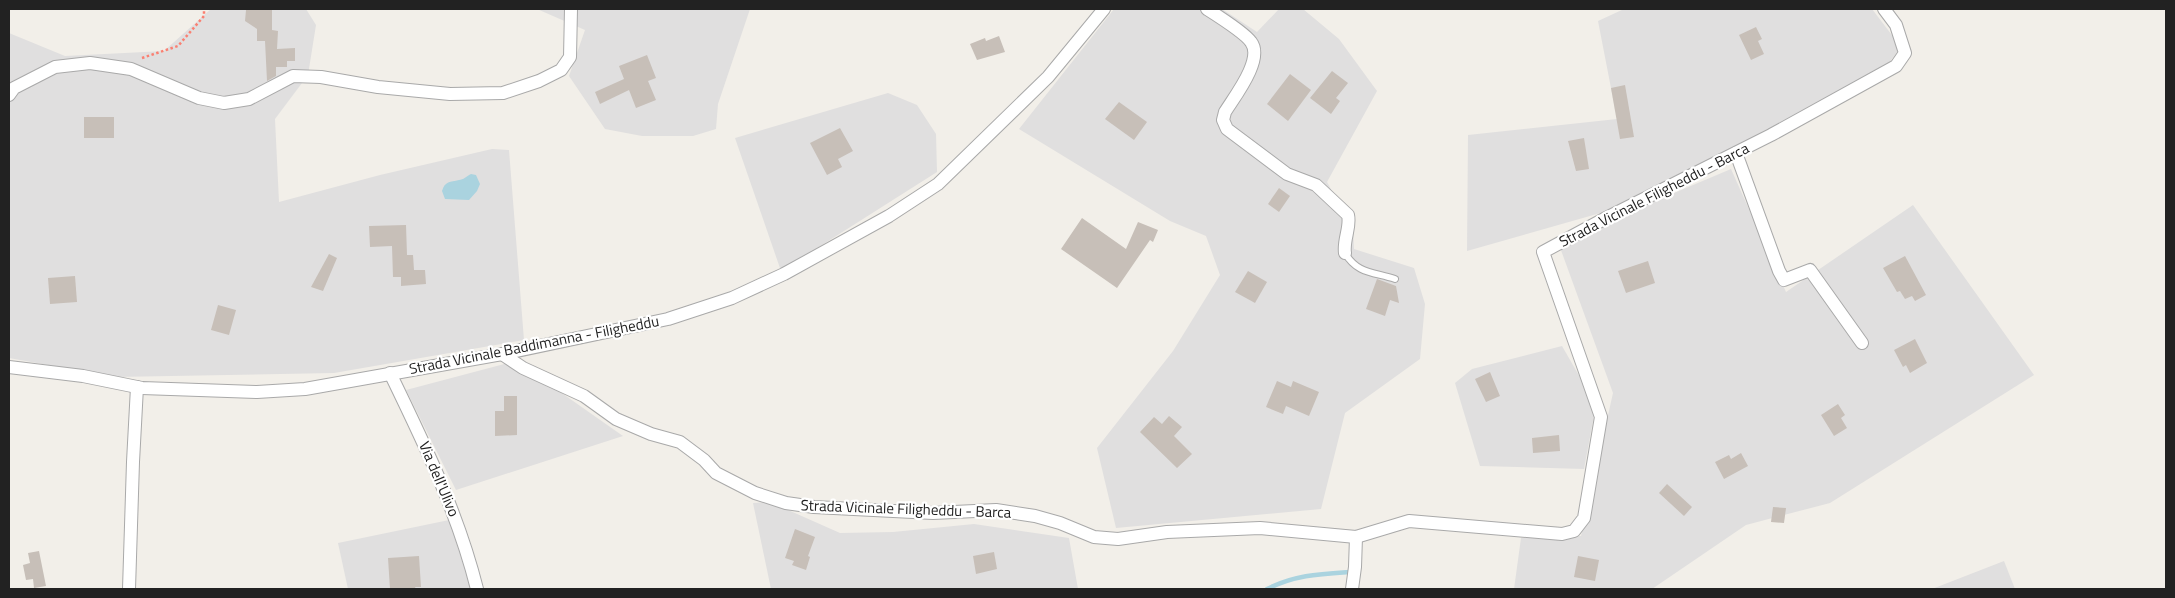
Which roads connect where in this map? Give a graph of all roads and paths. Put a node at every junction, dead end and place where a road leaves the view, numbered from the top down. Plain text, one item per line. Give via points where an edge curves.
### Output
1 (204, 9) edge
2 (571, 9) edge
3 (1104, 9) edge
4 (1207, 9) edge
5 (1884, 9) edge
6 (138, 59) dead end
7 (9, 95) edge
8 (1736, 153) junction
9 (1345, 253) joint
10 (1396, 280) dead end
11 (1862, 343) dead end
12 (502, 354) junction
13 (9, 367) edge
14 (390, 373) junction
15 (137, 386) junction
16 (1356, 536) junction
17 (129, 589) edge
18 (477, 589) edge
19 (1352, 589) edge

1 - 6 path via 204,16 178,46
2 - 7 street via 570,57 560,70 539,82 503,92 450,94 293,76 249,99 224,103 199,98 131,69 90,63 55,67 14,88
3 - 12 street, Strada Vicinale Baddimanna - Filigheddu via 1048,77 945,178 889,216 784,274 732,298 668,319
4 - 9 street via 1251,41 1256,52 1252,66 1225,112 1226,128 1287,174 1316,185 1348,215
5 - 8 street, Strada Vicinale Filigheddu - Barca via 1896,25 1905,54 1896,66
8 - 11 street via 1784,280 1810,270
8 - 16 street, Strada Vicinale Filigheddu - Barca via 1543,252 1601,417 1584,518 1579,526 1562,534 1409,521
9 - 10 lane via 1361,270
12 - 14 street, Strada Vicinale Baddimanna - Filigheddu
12 - 16 street, Strada Vicinale Filigheddu - Barca via 523,368 584,396 616,419 680,442 716,472 755,493 786,503 933,513 996,510 1060,523 1094,538 1260,528
13 - 15 street, Strada Vicinale Baddimanna - Filigheddu
14 - 15 street, Strada Vicinale Baddimanna - Filigheddu via 304,389 266,392
14 - 18 street, Via dell'Ulivo via 435,468 466,546
15 - 17 street
16 - 19 street

